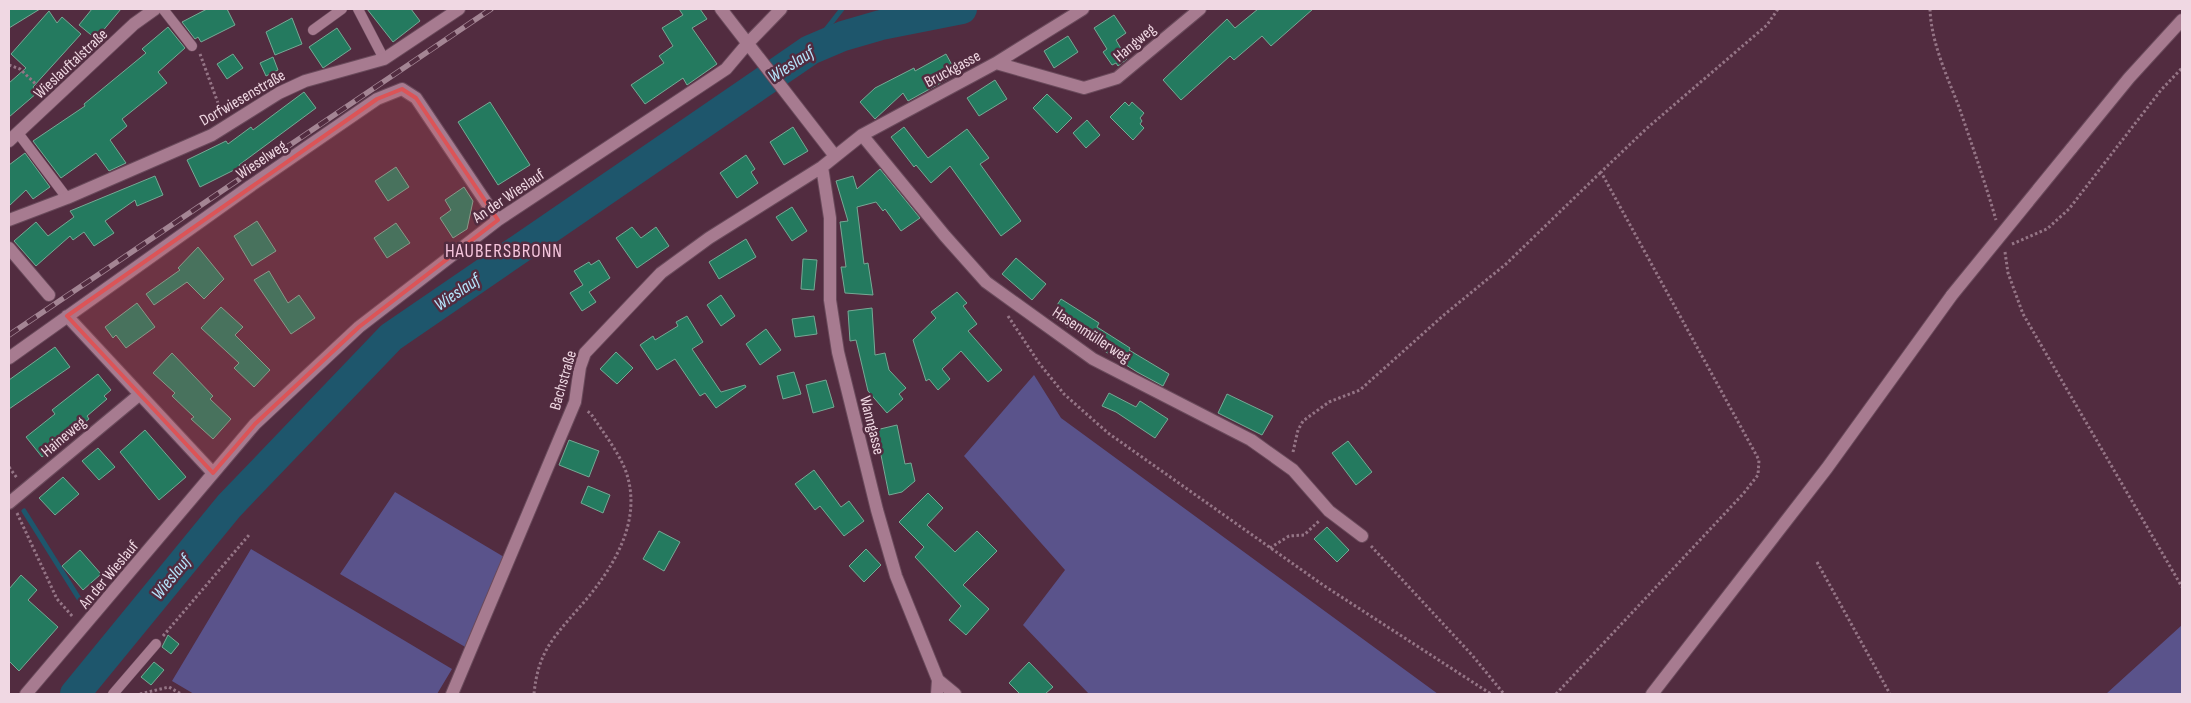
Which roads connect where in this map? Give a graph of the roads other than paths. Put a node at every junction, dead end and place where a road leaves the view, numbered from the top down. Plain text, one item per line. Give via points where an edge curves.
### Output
1 (155, 9) edge
2 (162, 9) edge
3 (342, 9) edge
4 (358, 9) edge
5 (459, 9) edge
6 (720, 9) edge
7 (781, 9) edge
8 (1083, 9) edge
9 (1200, 9) edge
10 (2182, 20) edge
11 (313, 30) dead end
12 (748, 42) junction
13 (192, 46) road end
14 (384, 59) junction
15 (996, 63) junction
16 (862, 135) junction
17 (14, 137) edge
18 (835, 156) junction
19 (822, 168) junction
20 (67, 198) junction
21 (9, 220) edge
22 (498, 220) junction
23 (9, 248) edge
24 (49, 295) dead end
25 (67, 316) junction
26 (9, 358) edge
27 (138, 395) junction
28 (213, 473) junction
29 (10, 502) edge
30 (1362, 536) road end
31 (156, 644) road end
32 (938, 680) junction
33 (26, 694) edge
34 (114, 694) edge
35 (452, 694) edge
36 (938, 694) edge
37 (955, 694) edge
38 (1652, 694) edge

1 - 17 street, Wieslauftalstraße via 134,24
2 - 13 lane
3 - 11 lane
4 - 14 lane
5 - 14 street, Dorfwiesenstraße
6 - 12 street
7 - 12 street
8 - 15 street, Bruckgasse
9 - 15 street, Hangweg via 1117,78 1084,88
10 - 38 street, bridge via 2129,78 1952,295 1827,468
12 - 18 street
12 - 22 street, An der Wieslauf via 726,69
14 - 20 street, Dorfwiesenstraße via 305,81 279,93 226,128
15 - 16 street, Bruckgasse
16 - 18 street, Bruckgasse
16 - 30 street, Hasenmüllerweg via 986,282 1093,359 1251,440 1293,470 1330,510
17 - 20 lane
18 - 19 street, Bruckgasse
19 - 32 street, Wanngasse via 830,218 830,300 838,352 896,576
19 - 35 street, Bachstraße via 709,238 661,273 584,352 575,402
20 - 21 street, Dorfwiesenstraße
22 - 25 street, Wieselweg via 416,98 402,89 377,99
22 - 28 street, An der Wieslauf via 359,327 255,424
23 - 24 street
25 - 26 street, Wieselweg
25 - 27 street
27 - 28 street
27 - 29 street, Haineweg
28 - 33 street, An der Wieslauf
31 - 34 lane
32 - 36 street, Wanngasse
32 - 37 street, Wanngasse

